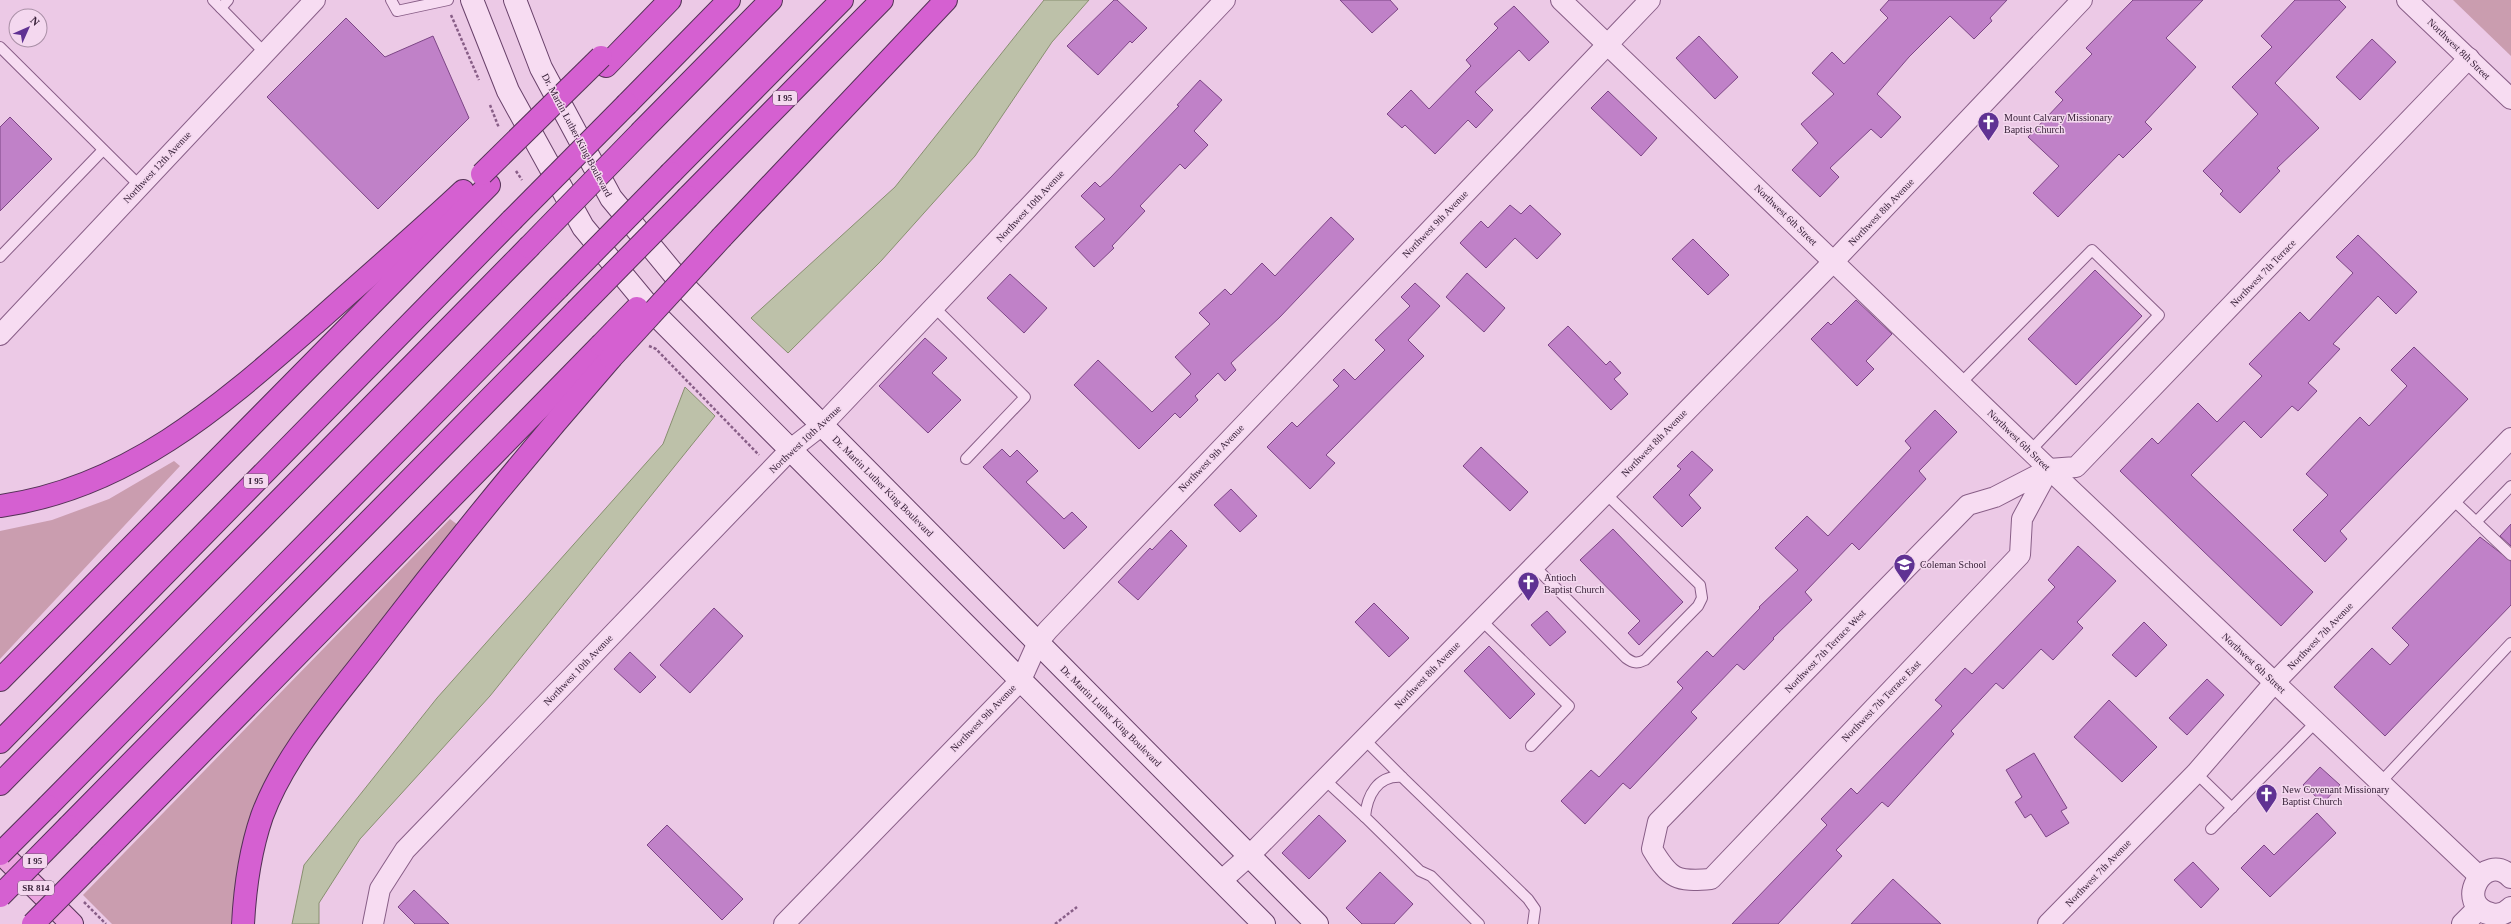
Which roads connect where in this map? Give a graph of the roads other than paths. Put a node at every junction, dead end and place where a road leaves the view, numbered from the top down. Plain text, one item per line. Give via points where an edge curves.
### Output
1 (213, 0) edge
2 (228, 0) edge
3 (315, 0) edge
4 (391, 0) edge
5 (448, 0) edge
6 (472, 0) edge
7 (515, 0) edge
8 (658, 0) edge
9 (670, 0) edge
10 (729, 0) edge
11 (771, 0) edge
12 (842, 0) edge
13 (882, 0) edge
14 (946, 0) edge
15 (1225, 0) edge
16 (1561, 0) edge
17 (1650, 0) edge
18 (2082, 0) edge
19 (2407, 0) edge
20 (221, 8) junction
21 (1606, 44) junction
22 (0, 47) edge
23 (265, 53) junction
24 (2469, 58) junction
25 (604, 62) junction
26 (2511, 99) edge
27 (102, 150) junction
28 (485, 179) junction
29 (140, 186) junction
30 (0, 257) edge
31 (1834, 261) junction
32 (934, 307) junction
33 (0, 335) edge
34 (606, 351) junction
35 (1960, 384) junction
36 (822, 425) junction
37 (2511, 438) edge
38 (791, 449) junction
39 (2030, 451) junction
40 (966, 459) dead end
41 (2049, 469) junction
42 (2511, 486) edge
43 (1605, 493) junction
44 (2451, 498) junction
45 (0, 506) edge
46 (2476, 522) junction
47 (2511, 556) edge
48 (1534, 566) junction
49 (1480, 620) junction
50 (1038, 642) junction
51 (2511, 643) edge
52 (0, 680) edge
53 (1021, 680) junction
54 (2274, 683) junction
55 (2316, 722) junction
56 (1364, 739) junction
57 (0, 742) edge
58 (1531, 746) dead end
59 (2196, 773) junction
60 (1402, 777) junction
61 (6, 778) edge
62 (1324, 779) junction
63 (2380, 782) junction
64 (2232, 808) junction
65 (1365, 817) junction
66 (2211, 829) dead end
67 (0, 853) edge
68 (1249, 856) junction
69 (1665, 871) joint
70 (2480, 876) junction
71 (2510, 876) edge
72 (1221, 881) junction
73 (0, 896) edge
74 (2479, 908) junction
75 (2511, 908) edge
76 (33, 924) edge
77 (72, 924) edge
78 (243, 924) edge
79 (373, 924) edge
80 (784, 924) edge
81 (1264, 924) edge
82 (1317, 924) edge
83 (1479, 924) edge
84 (1534, 924) edge
85 (2048, 924) edge
86 (2463, 924) edge

1 - 20 lane
2 - 20 lane
3 - 23 street, Northwest 12th Avenue
4 - 5 lane via 397,11
6 - 38 main road via 508,91 583,227 655,314
7 - 36 main road, Dr. Martin Luther King Boulevard via 541,68 611,198 682,284
8 - 25 highway
9 - 25 highway
10 - 57 highway, I 95, bridge
11 - 61 highway, bridge
12 - 67 highway, bridge
13 - 73 highway, I 95, bridge
14 - 34 highway, bridge via 847,103 776,167 718,233
15 - 32 street, Northwest 10th Avenue
16 - 21 street, Northwest 6th Street
17 - 21 street, Northwest 9th Avenue
18 - 31 street, Northwest 8th Avenue
19 - 24 street, Northwest 8th Street
20 - 23 lane
21 - 31 street, Northwest 6th Street
21 - 50 street, Northwest 9th Avenue
22 - 27 lane
23 - 29 street, Northwest 12th Avenue
24 - 26 street, Northwest 8th Street
24 - 41 street, Northwest 7th Terrace via 2076,467
25 - 28 highway, bridge
27 - 29 lane
27 - 30 lane
28 - 45 highway via 247,384 174,438 144,457 91,480 27,501
28 - 52 highway
29 - 33 street, Northwest 12th Avenue
31 - 35 street, Northwest 6th Street
31 - 43 street, Northwest 8th Avenue
32 - 36 street, Northwest 10th Avenue
32 - 40 lane via 1025,397
34 - 76 highway, bridge
34 - 78 highway via 303,742 274,790 262,816 247,873
35 - 39 street, Northwest 6th Street
35 - 39 lane via 2092,250 2159,315
36 - 38 street, Northwest 10th Avenue
36 - 50 main road, Dr. Martin Luther King Boulevard
37 - 44 street, Northwest 7th Avenue
38 - 53 main road
38 - 79 street, Northwest 10th Avenue via 405,850 380,889
39 - 41 street, Northwest 6th Street
41 - 54 street, Northwest 6th Street
41 - 69 street, Northwest 7th Terrace West via 1995,497 1968,505 1658,822 1652,849
41 - 69 street, Northwest 7th Terrace East via 2022,519 2020,555 1738,851 1711,879 1687,881
42 - 46 lane
43 - 48 street, Northwest 8th Avenue
43 - 48 lane via 1700,585 1702,591 1698,606 1646,660 1639,663 1626,658
44 - 46 lane
44 - 54 street, Northwest 7th Avenue
46 - 47 lane
48 - 49 street, Northwest 8th Avenue
49 - 56 street, Northwest 8th Avenue
49 - 58 lane via 1569,706
50 - 53 street, Northwest 9th Avenue
50 - 68 main road, Dr. Martin Luther King Boulevard
51 - 63 lane
53 - 72 main road
53 - 80 street, Northwest 9th Avenue
54 - 55 street, Northwest 6th Street
54 - 59 street, Northwest 7th Avenue
55 - 63 street, Northwest 6th Street
55 - 64 lane
56 - 60 lane
56 - 62 street, Northwest 8th Avenue
59 - 64 lane
59 - 85 street, Northwest 7th Avenue
60 - 65 lane via 1395,777 1376,786 1368,798
60 - 84 lane via 1528,898 1535,909
62 - 65 lane
62 - 68 street, Northwest 8th Avenue
63 - 70 street, Northwest 6th Street
64 - 66 lane
65 - 83 lane
67 - 77 main road, SR 814
68 - 72 street, Northwest 8th Avenue
68 - 82 main road, Dr. Martin Luther King Boulevard
70 - 71 main road via 2498,870
70 - 74 main road via 2474,888 2475,902
72 - 81 main road
74 - 75 main road via 2493,915
74 - 86 main road

